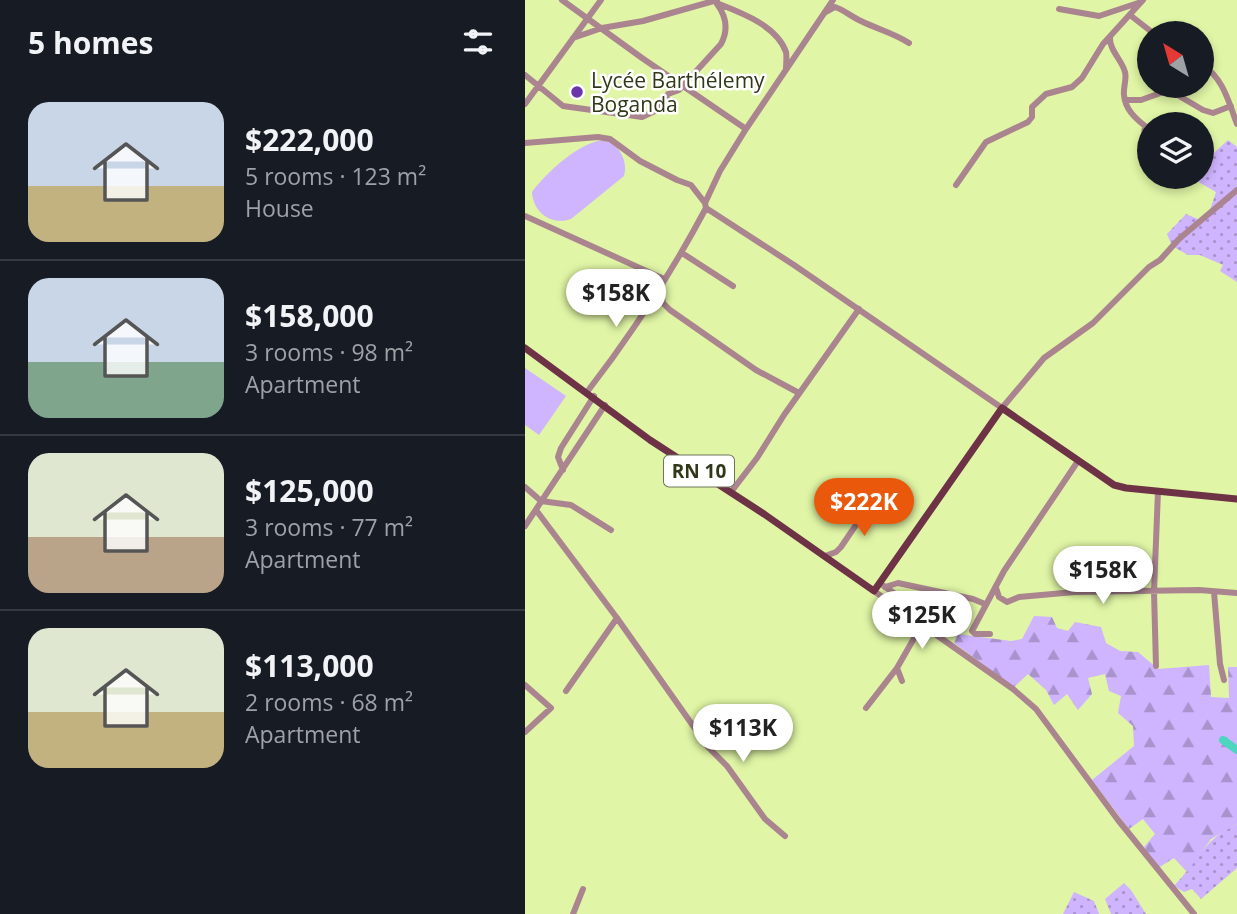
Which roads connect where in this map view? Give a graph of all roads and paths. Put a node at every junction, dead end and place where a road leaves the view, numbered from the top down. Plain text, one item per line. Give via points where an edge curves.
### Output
1 (562, 0) edge
2 (601, 0) edge
3 (833, 0) edge
4 (714, 1) edge
5 (1142, 1) edge
6 (1059, 9) dead end
7 (825, 12) junction
8 (1130, 15) junction
9 (588, 18) junction
10 (1138, 21) edge
11 (602, 28) junction
12 (1111, 35) junction
13 (573, 38) junction
14 (909, 43) dead end
15 (786, 71) junction
16 (525, 75) edge
17 (1215, 75) edge
18 (539, 85) junction
19 (682, 85) junction
20 (1126, 100) junction
21 (525, 104) edge
22 (1231, 106) junction
23 (1137, 120) edge
24 (1237, 124) edge
25 (747, 128) junction
26 (525, 143) edge
27 (956, 185) dead end
28 (1237, 190) edge
29 (706, 205) junction
30 (525, 216) edge
31 (682, 253) junction
32 (664, 279) junction
33 (733, 286) dead end
34 (660, 287) junction
35 (859, 309) junction
36 (525, 348) edge
37 (799, 393) junction
38 (591, 394) junction
39 (605, 405) junction
40 (1002, 408) junction
41 (1078, 461) junction
42 (563, 470) junction
43 (525, 487) edge
44 (881, 488) dead end
45 (1158, 491) junction
46 (731, 492) junction
47 (1237, 499) edge
48 (541, 500) junction
49 (536, 510) junction
50 (525, 526) edge
51 (611, 530) dead end
52 (825, 556) junction
53 (882, 585) junction
54 (996, 588) junction
55 (874, 592) junction
56 (1154, 592) junction
57 (1214, 592) junction
58 (1237, 593) edge
59 (985, 604) junction
60 (617, 618) junction
61 (921, 626) junction
62 (941, 627) dead end
63 (990, 634) dead end
64 (1156, 666) dead end
65 (897, 668) junction
66 (1224, 680) dead end
67 (902, 681) dead end
68 (525, 685) edge
69 (566, 691) dead end
70 (866, 708) dead end
71 (525, 732) edge
72 (785, 836) dead end
73 (583, 889) dead end
74 (573, 914) edge
75 (1195, 914) edge

1 - 9 street
2 - 9 street
3 - 7 street
4 - 11 street
4 - 15 street via 773,33 786,53
4 - 19 street via 726,23 724,38
5 - 6 street via 1099,16
5 - 8 street
7 - 14 street via 835,7
7 - 15 street
8 - 10 street
8 - 12 street
9 - 11 street
9 - 13 street
11 - 13 street
11 - 19 street
12 - 20 street via 1110,43 1125,72
12 - 27 street via 1082,78 1072,87 1046,94 1032,107 1028,122 986,142
13 - 18 street
15 - 25 street
16 - 18 street
17 - 22 street
18 - 19 street via 572,109 642,117
18 - 21 street
19 - 25 street
20 - 22 street via 1169,90 1213,113
20 - 23 street
22 - 24 street
25 - 29 street via 720,171
26 - 29 street via 610,139 640,162 691,185
28 - 40 street via 1093,323 1044,358
29 - 31 street
29 - 35 street
30 - 32 street
31 - 32 street
31 - 33 street
32 - 34 street
34 - 37 street via 663,303 670,310 773,381
34 - 38 street
35 - 37 street
35 - 40 street
36 - 38 main road, RN 10
37 - 46 street
38 - 39 main road, RN 10
38 - 42 street via 561,448 558,457
39 - 42 street
39 - 46 main road, RN 10
40 - 41 main road
40 - 53 main road
41 - 45 main road via 1114,485
41 - 54 street
42 - 48 street
43 - 48 street
44 - 52 street via 841,547
45 - 47 main road
45 - 56 street
46 - 52 main road, RN 10
48 - 49 street
48 - 51 street via 571,505
49 - 50 street
49 - 60 street
52 - 55 main road, RN 10
53 - 55 main road
53 - 59 street via 898,583
53 - 62 street
54 - 56 street via 1007,602 1057,593
54 - 59 street
55 - 61 street
56 - 57 street
56 - 64 street
57 - 58 street
57 - 66 street
59 - 63 street via 972,631
60 - 69 street
60 - 72 street via 708,747 727,765 765,820
61 - 65 street
61 - 75 street via 1036,709
65 - 67 street
65 - 70 street
68 - 71 street via 551,708
73 - 74 street

